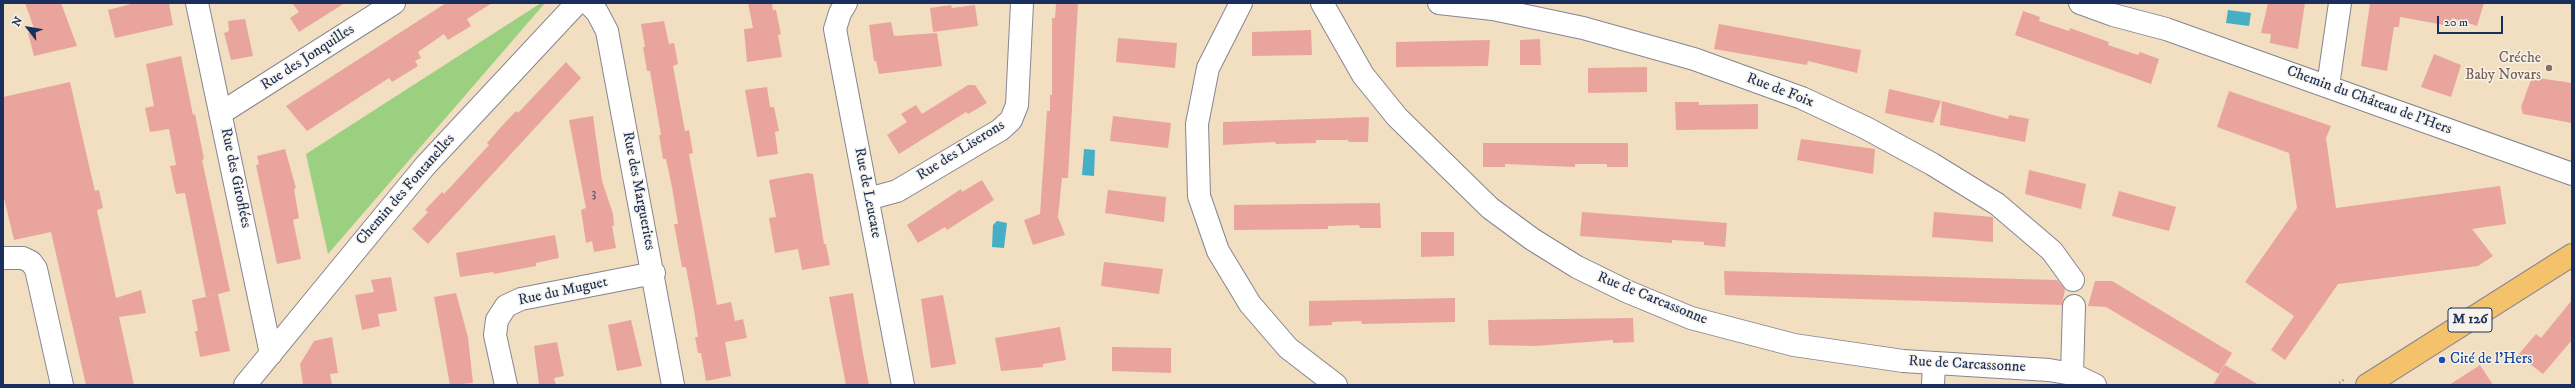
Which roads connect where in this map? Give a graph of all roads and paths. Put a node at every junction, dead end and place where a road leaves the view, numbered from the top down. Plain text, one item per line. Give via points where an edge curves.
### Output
1 (197, 3) edge
2 (394, 3) edge
3 (577, 3) edge
4 (588, 3) edge
5 (846, 3) edge
6 (1022, 3) edge
7 (1241, 3) edge
8 (1322, 3) edge
9 (1439, 3) edge
10 (2080, 3) edge
11 (2128, 3) edge
12 (2340, 3) edge
13 (2166, 28) junction
14 (2328, 86) junction
15 (221, 113) junction
16 (2572, 174) edge
17 (868, 199) junction
18 (2572, 254) edge
19 (3, 258) edge
20 (654, 273) junction
21 (2073, 280) dead end
22 (2074, 306) dead end
23 (271, 354) junction
24 (1934, 363) junction
25 (2072, 374) junction
26 (62, 385) edge
27 (245, 385) edge
28 (506, 385) edge
29 (673, 385) edge
30 (902, 385) edge
31 (1336, 385) edge
32 (1933, 385) edge
33 (2095, 385) edge
34 (2367, 385) edge

1 - 15 street, Rue des Giroflées
2 - 15 street, Rue des Jonquilles
3 - 23 street, Chemin des Fontanelles via 424,166 350,253
4 - 20 street, Rue des Marguerites via 597,12 607,31
5 - 17 street, Rue de Leucate via 835,29
6 - 17 street, Rue des Liserons via 1017,105 1011,120 1000,130 897,191
7 - 31 street via 1208,68 1197,124 1199,196 1218,251 1250,304 1288,348
8 - 24 street, Rue de Carcassonne via 1363,75 1397,117 1490,208 1532,240 1577,267 1691,318 1794,345
9 - 21 street, Rue de Foix via 1493,9 1583,28 1694,59 1802,98 1866,128 1997,204 2052,251
10 - 13 street, Chemin du Château de l'Hers via 2114,15
11 - 13 street, Chemin du Château de l'Hers
12 - 14 street
13 - 14 street, Chemin du Château de l'Hers
14 - 16 street, Chemin du Château de l'Hers
15 - 23 street, Rue des Giroflées
17 - 30 street, Rue de Leucate
18 - 34 main road, M 126
19 - 26 street via 23,258 31,262 36,269
20 - 28 street, Rue du Muguet via 521,299 506,306 497,320 495,335
20 - 29 street, Rue des Marguerites
22 - 25 street
23 - 27 street, Chemin des Fontanelles
24 - 25 street, Rue de Carcassonne via 2049,370
24 - 32 street
25 - 33 street, Rue de Carcassonne

